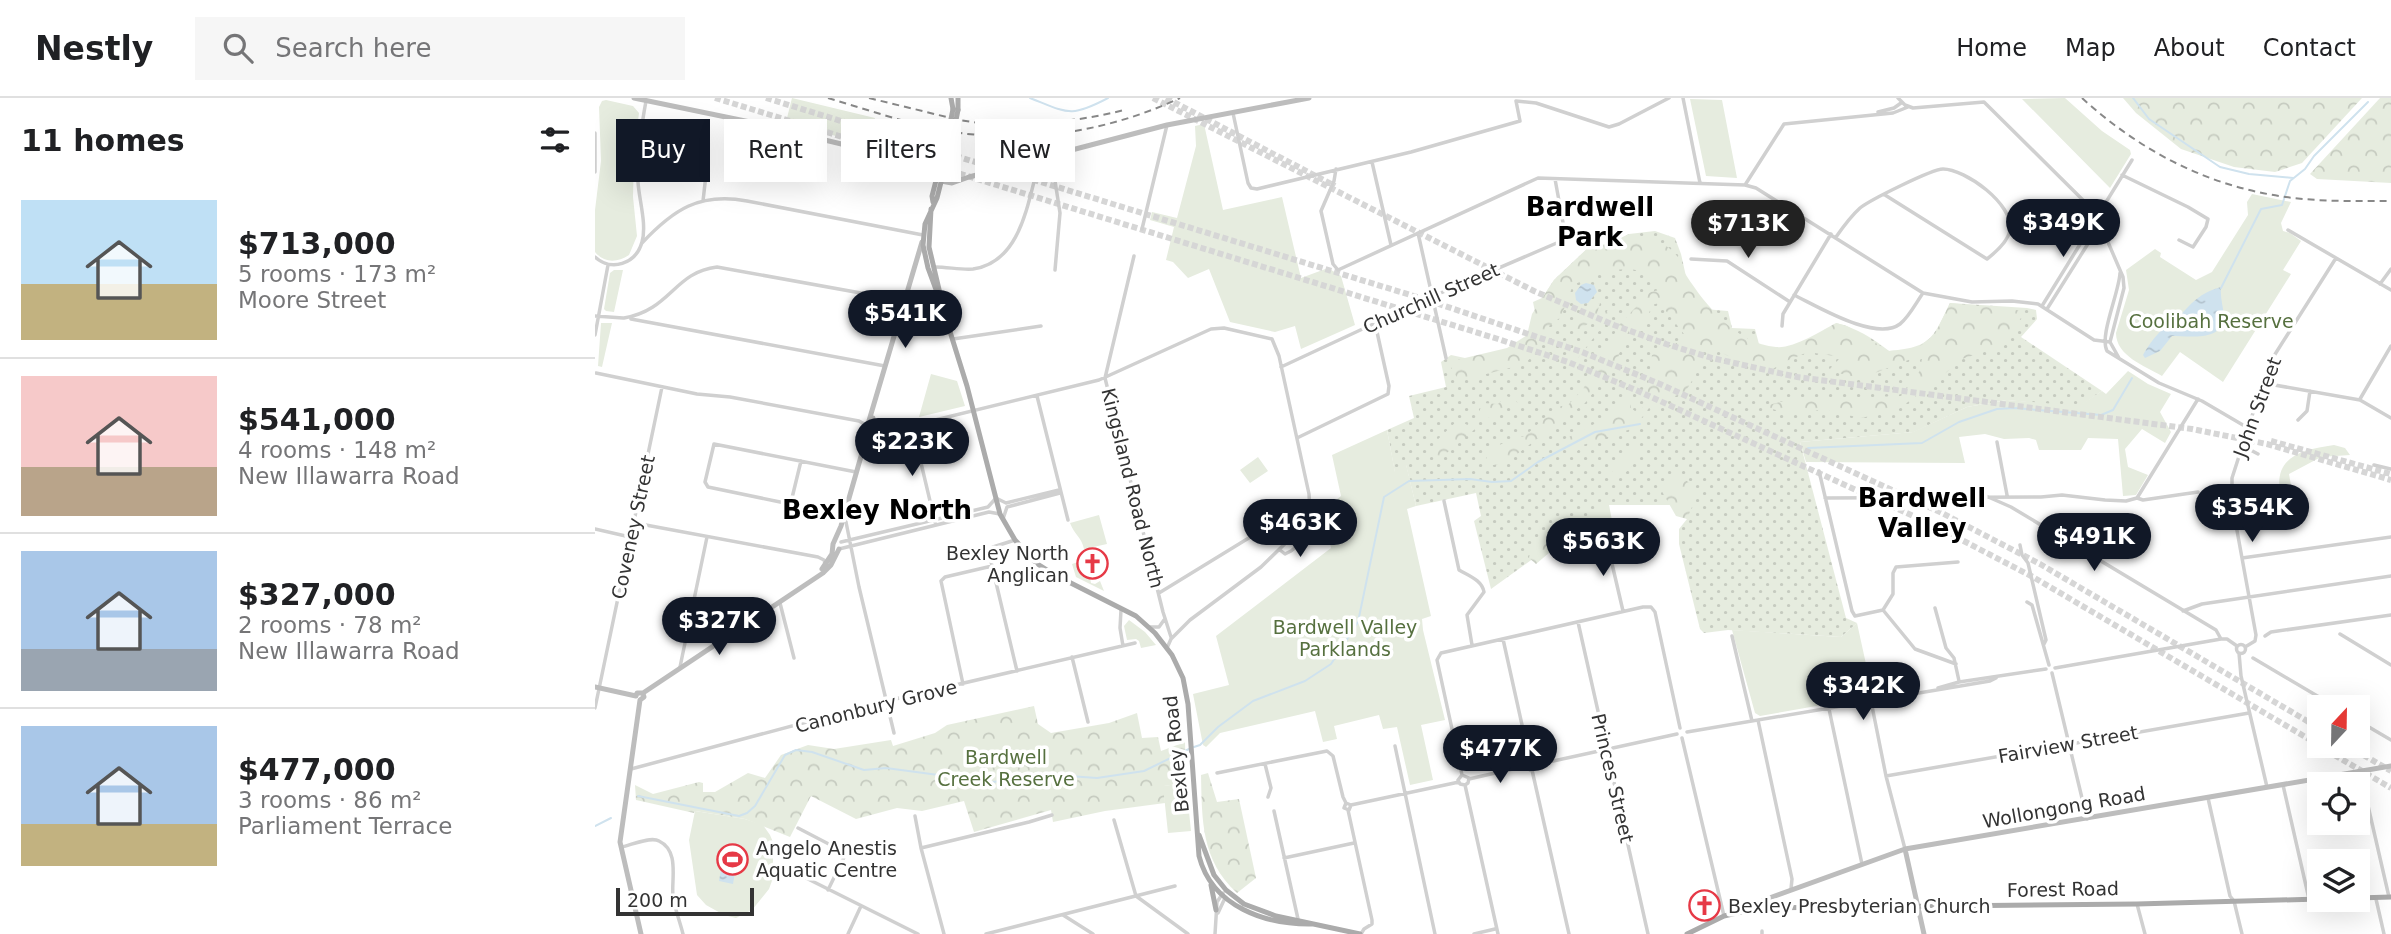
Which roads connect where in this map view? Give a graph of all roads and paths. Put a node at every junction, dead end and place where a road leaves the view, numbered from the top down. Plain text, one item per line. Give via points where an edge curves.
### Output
1 (634, 98) edge
2 (951, 98) edge
3 (958, 98) edge
4 (1310, 98) edge
5 (1669, 98) edge
6 (1683, 98) edge
7 (1898, 98) edge
8 (646, 100) junction
9 (1986, 100) edge
10 (1901, 103) junction
11 (1908, 107) junction
12 (956, 109) junction
13 (1233, 113) junction
14 (1872, 114) junction
15 (954, 119) edge
16 (1167, 125) junction
17 (595, 133) edge
18 (841, 144) edge
19 (1075, 149) edge
20 (595, 160) edge
21 (2132, 160) dead end
22 (1372, 162) junction
23 (1336, 169) junction
24 (595, 172) edge
25 (2122, 175) junction
26 (1555, 179) junction
27 (704, 182) edge
28 (938, 182) edge
29 (1033, 182) edge
30 (1056, 182) edge
31 (1700, 183) junction
32 (1745, 185) junction
33 (1885, 195) junction
34 (702, 201) junction
35 (932, 205) junction
36 (2098, 217) junction
37 (2101, 223) junction
38 (1142, 229) dead end
39 (2288, 230) dead end
40 (1418, 233) junction
41 (1831, 234) junction
42 (923, 237) junction
43 (1836, 237) junction
44 (2179, 240) dead end
45 (642, 243) junction
46 (1391, 245) junction
47 (1134, 256) dead end
48 (595, 257) edge
49 (2336, 258) junction
50 (1691, 259) dead end
51 (608, 265) junction
52 (927, 268) junction
53 (1055, 270) dead end
54 (2391, 270) edge
55 (2120, 271) junction
56 (912, 280) junction
57 (2380, 284) junction
58 (2391, 290) edge
59 (1923, 293) junction
60 (1794, 295) junction
61 (1432, 297) junction
62 (905, 301) junction
63 (1790, 302) junction
64 (2042, 306) junction
65 (2047, 309) junction
66 (596, 316) edge
67 (624, 318) junction
68 (1375, 323) junction
69 (1041, 326) dead end
70 (1782, 326) dead end
71 (595, 335) edge
72 (952, 339) junction
73 (2103, 341) junction
74 (2110, 342) junction
75 (2391, 346) edge
76 (1446, 358) dead end
77 (2119, 358) junction
78 (887, 367) junction
79 (1281, 368) junction
80 (595, 372) edge
81 (1105, 378) junction
82 (2263, 383) junction
83 (662, 387) junction
84 (2310, 391) junction
85 (1037, 396) junction
86 (2198, 400) junction
87 (2360, 400) junction
88 (974, 411) junction
89 (873, 412) junction
90 (2391, 418) edge
91 (2298, 420) dead end
92 (859, 421) junction
93 (912, 425) junction
94 (2248, 428) junction
95 (870, 429) junction
96 (883, 433) junction
97 (1297, 438) junction
98 (1997, 442) dead end
99 (864, 446) junction
100 (2243, 446) junction
101 (2258, 454) dead end
102 (801, 461) junction
103 (2374, 465) dead end
104 (2391, 469) edge
105 (1819, 471) dead end
106 (856, 472) junction
107 (1060, 491) junction
108 (2198, 492) dead end
109 (2007, 495) junction
110 (1986, 496) junction
111 (996, 498) junction
112 (1825, 498) junction
113 (2137, 498) junction
114 (1444, 501) dead end
115 (845, 512) junction
116 (1001, 517) junction
117 (1068, 520) dead end
118 (935, 522) junction
119 (635, 523) junction
120 (1320, 527) dead end
121 (595, 530) edge
122 (1252, 536) dead end
123 (630, 537) junction
124 (707, 537) junction
125 (2391, 537) edge
126 (1606, 538) dead end
127 (1014, 540) junction
128 (851, 543) junction
129 (838, 545) junction
130 (2020, 545) dead end
131 (1280, 550) junction
132 (2242, 558) junction
133 (1958, 562) dead end
134 (992, 566) junction
135 (824, 568) junction
136 (2391, 576) edge
137 (1159, 593) junction
138 (2249, 596) junction
139 (780, 600) junction
140 (2027, 603) dead end
141 (1118, 606) junction
142 (1935, 608) dead end
143 (1883, 610) junction
144 (1623, 611) junction
145 (2183, 611) junction
146 (2391, 615) edge
147 (1136, 617) junction
148 (1165, 618) junction
149 (1190, 620) junction
150 (1121, 621) junction
151 (1578, 622) junction
152 (1168, 626) junction
153 (1149, 627) junction
154 (2340, 634) dead end
155 (1732, 636) dead end
156 (2265, 636) dead end
157 (1171, 639) junction
158 (1503, 639) junction
159 (2221, 639) junction
160 (1135, 643) dead end
161 (2045, 644) junction
162 (1472, 645) junction
163 (1123, 646) junction
164 (2237, 646) junction
165 (2245, 647) junction
166 (1167, 648) junction
167 (2239, 653) junction
168 (1072, 657) junction
169 (794, 658) dead end
170 (2253, 658) dead end
171 (1956, 664) junction
172 (2391, 665) edge
173 (680, 667) junction
174 (2048, 667) junction
175 (2055, 668) junction
176 (1017, 671) junction
177 (2052, 673) junction
178 (1996, 678) junction
179 (1959, 682) junction
180 (963, 684) junction
181 (597, 687) edge
182 (1936, 689) junction
183 (2316, 695) edge
184 (638, 698) junction
185 (888, 701) junction
186 (1871, 701) junction
187 (595, 708) edge
188 (1829, 709) junction
189 (2249, 713) junction
190 (1758, 720) junction
191 (1088, 722) dead end
192 (1752, 722) junction
193 (1680, 728) junction
194 (2370, 728) edge
195 (1687, 732) junction
196 (894, 733) dead end
197 (1677, 734) junction
198 (1682, 738) junction
199 (2391, 740) edge
200 (2069, 744) junction
201 (1395, 746) dead end
202 (1607, 748) junction
203 (1530, 761) junction
204 (1265, 764) junction
205 (1535, 765) junction
206 (1526, 766) junction
207 (2391, 766) edge
208 (630, 769) junction
209 (1532, 770) junction
210 (2360, 771) junction
211 (1217, 773) dead end
212 (1462, 775) junction
213 (1886, 776) junction
214 (1469, 779) junction
215 (1459, 782) junction
216 (1465, 785) junction
217 (2283, 785) junction
218 (2267, 788) junction
219 (1404, 793) junction
220 (1268, 797) dead end
221 (2208, 798) junction
222 (1346, 803) junction
223 (1351, 805) junction
224 (1348, 810) junction
225 (1274, 811) dead end
226 (1052, 815) dead end
227 (915, 816) dead end
228 (2087, 819) junction
229 (1114, 820) dead end
230 (798, 828) dead end
231 (1199, 835) junction
232 (1354, 843) junction
233 (621, 848) junction
234 (921, 848) junction
235 (1905, 849) junction
236 (1284, 858) junction
237 (1862, 865) junction
238 (787, 869) dead end
239 (1209, 879) junction
240 (1792, 879) junction
241 (1175, 886) dead end
242 (1803, 886) junction
243 (1791, 889) junction
244 (828, 890) junction
245 (2307, 890) edge
246 (1226, 894) junction
247 (1136, 896) junction
248 (2370, 897) edge
249 (2376, 897) junction
250 (2390, 897) edge
251 (2307, 899) edge
252 (2234, 901) junction
253 (2137, 904) junction
254 (861, 906) junction
255 (1917, 906) junction
256 (1751, 909) junction
257 (1217, 912) junction
258 (1063, 915) junction
259 (1724, 916) junction
260 (1298, 919) junction
261 (1313, 924) junction
262 (1699, 927) junction
263 (1495, 929) junction
264 (641, 934) edge
265 (683, 934) edge
266 (848, 934) edge
267 (918, 934) edge
268 (944, 934) edge
269 (986, 934) edge
270 (1093, 934) edge
271 (1188, 934) edge
272 (1215, 934) edge
273 (1360, 934) edge
274 (1435, 934) edge
275 (1474, 934) edge
276 (1498, 934) edge
277 (1569, 934) edge
278 (1648, 934) edge
279 (1687, 934) edge
280 (1701, 934) edge
281 (1924, 934) edge
282 (2145, 934) edge
283 (2242, 934) edge
284 (2384, 934) edge

1 - 8 main road
2 - 12 main road, Bexley Road
3 - 12 main road, Bexley Road
4 - 13 main road
5 - 22 street via 1609,127 1520,100 1516,101 1520,121
6 - 31 street
7 - 10 street
8 - 18 main road
8 - 45 street via 638,158
9 - 11 street
9 - 36 street
10 - 11 street
10 - 14 street
11 - 14 street
12 - 15 main road, Bexley Road, bridge
13 - 16 main road
13 - 23 street via 1251,188
14 - 32 street via 1784,124
16 - 19 main road
16 - 38 street
17 - 20 street
20 - 24 street
21 - 25 street
22 - 23 street
22 - 46 street
23 - 46 street via 1321,211 1335,268
25 - 36 street
25 - 44 street via 2208,219 2193,247
26 - 31 street
26 - 40 street via 1535,179
26 - 61 street, Churchill Street via 1566,239
27 - 34 street
28 - 35 main road, Bexley Road
29 - 52 street via 1009,250 975,268
30 - 53 street via 1061,214
31 - 32 street
32 - 41 street
33 - 33 street via 1940,169 1955,171 1987,190 2005,211 2010,229 2004,243 1987,259
33 - 43 street via 1863,206
34 - 42 street via 739,200
34 - 45 street via 670,216
35 - 42 main road, Bexley Road
35 - 52 main road, Bexley Road
36 - 37 street
36 - 64 street
37 - 55 street
37 - 65 street
39 - 49 street
40 - 46 street
40 - 61 street
41 - 43 street
41 - 60 street
42 - 52 main road, Bexley Road
42 - 56 main road
43 - 59 street
45 - 51 street via 625,262
47 - 81 street, Kingsland Road North
48 - 51 street
49 - 57 street
49 - 82 street, John Street via 2272,359
50 - 63 street via 1727,261
51 - 66 street
52 - 56 main road via 915,273
52 - 72 main road, Bexley Road
54 - 57 street
55 - 73 street
55 - 74 street via 2124,288
56 - 62 main road
57 - 58 street
59 - 60 street via 1901,324 1880,328 1851,322
59 - 64 street via 1972,302
60 - 63 street
61 - 68 street, Churchill Street
61 - 76 street
62 - 67 street via 717,267 693,273 656,307
62 - 78 main road
63 - 70 street
64 - 65 street
65 - 73 street via 2076,330
66 - 67 street
66 - 71 street
67 - 78 street
68 - 79 street, Churchill Street
68 - 97 street via 1388,394
69 - 72 street
72 - 88 main road, Bexley Road
73 - 74 street
73 - 77 street via 2107,351
74 - 77 street
75 - 87 street
77 - 86 street
78 - 89 main road
79 - 81 street via 1272,339 1224,328 1211,329
79 - 97 street
80 - 83 street
81 - 85 street
81 - 137 street, Kingsland Road North
82 - 84 street
82 - 94 street, John Street
83 - 92 street
83 - 119 street, Coveney Street
84 - 87 street
84 - 91 street via 2306,413
85 - 88 street
85 - 107 street
86 - 94 street
86 - 113 street
87 - 90 street
88 - 93 street
88 - 111 main road, Bexley Road
89 - 92 street
89 - 95 main road
92 - 95 street
93 - 96 street
93 - 118 street
94 - 100 street, John Street
95 - 96 street
95 - 99 main road
96 - 99 street
97 - 131 street via 1310,504 1303,525
98 - 109 street
99 - 106 main road
100 - 101 street
100 - 132 street, John Street via 2231,488
102 - 102 street via 714,444 705,482 708,487 792,502
102 - 106 street
103 - 104 street
105 - 112 street
106 - 115 main road
107 - 111 street via 1005,503
107 - 116 street via 1007,507
107 - 117 street
108 - 113 street
109 - 110 street
109 - 113 street
110 - 112 street
110 - 145 street
111 - 116 main road, Bexley Road
111 - 118 street via 988,507
112 - 143 street via 1855,616
114 - 162 street via 1459,570 1478,580 1484,592 1467,615
115 - 128 street
115 - 129 main road
116 - 118 street via 989,512
116 - 127 main road, Bexley Road
118 - 128 street
119 - 123 street, Coveney Street
119 - 124 street
120 - 131 street via 1291,551 1285,554
121 - 123 street
122 - 137 street
123 - 181 street, Coveney Street
124 - 135 street via 818,557 824,560
124 - 173 street
125 - 132 street
126 - 144 street
127 - 134 street via 991,548
127 - 141 main road, Bexley Road via 1046,570
128 - 129 street
128 - 185 street
129 - 135 main road
129 - 139 main road via 826,570
130 - 161 street
131 - 149 street
132 - 138 street, John Street
133 - 143 street via 1896,567 1893,594
134 - 176 street
134 - 180 street via 941,581
135 - 139 main road
136 - 138 street
137 - 148 street, Kingsland Road North
138 - 145 street
138 - 165 street, John Street via 2256,635
139 - 169 street
139 - 173 main road
140 - 161 street via 2032,605
141 - 147 main road, Bexley Road
141 - 150 street
142 - 171 street via 1945,647
143 - 171 street via 1915,649
144 - 151 street
144 - 193 street via 1651,607 1655,612
145 - 159 street via 2215,630
146 - 156 street
147 - 150 street
147 - 153 main road, Bexley Road
148 - 152 street, Kingsland Road North
148 - 153 street via 1159,627
149 - 152 street via 1174,628
149 - 157 street
150 - 163 street
151 - 158 street
151 - 202 street, Princes Street
152 - 157 street, Kingsland Road North
153 - 166 main road, Bexley Road
154 - 172 street
155 - 192 street
157 - 166 street
158 - 162 street
158 - 203 street
159 - 164 street
159 - 175 street
160 - 163 street, Canonbury Grove
161 - 174 street
162 - 212 street via 1445,651 1437,660
163 - 168 street, Canonbury Grove
164 - 165 street
164 - 167 street
165 - 167 street
166 - 231 main road, Bexley Road via 1185,685
167 - 189 street
168 - 176 street, Canonbury Grove
168 - 191 street
170 - 183 street
171 - 179 street
173 - 184 main road
174 - 175 street
174 - 177 street
174 - 178 street
175 - 177 street
176 - 180 street, Canonbury Grove
177 - 200 street
178 - 179 street
178 - 182 street
179 - 182 street
180 - 185 street, Canonbury Grove
181 - 184 main road
181 - 187 street, Coveney Street
182 - 186 street
184 - 208 main road
185 - 196 street
185 - 208 street, Canonbury Grove
186 - 188 street
186 - 213 street
188 - 190 street
188 - 237 street
189 - 200 street, Fairview Street
189 - 218 street
190 - 192 street
190 - 240 street
192 - 195 street
193 - 195 street
193 - 197 street
194 - 199 street
195 - 198 street
197 - 198 street
197 - 202 street
198 - 259 street
200 - 213 street, Fairview Street
200 - 228 street
201 - 219 street
202 - 205 street
202 - 278 street, Princes Street
203 - 205 street
203 - 206 street
204 - 211 street
204 - 220 street via 1271,788
204 - 222 street via 1329,752
205 - 209 street
206 - 209 street
206 - 214 street
207 - 210 main road, Wollongong Road
208 - 233 main road
209 - 277 street
210 - 217 main road, Wollongong Road
210 - 250 street
212 - 214 street
212 - 215 street
213 - 235 street
214 - 216 street
215 - 216 street
215 - 219 street
216 - 263 street
217 - 218 main road, Wollongong Road
217 - 245 street
218 - 221 main road, Wollongong Road
219 - 223 street
219 - 274 street
221 - 228 main road, Wollongong Road
221 - 252 street
222 - 223 street
222 - 224 street
223 - 224 street
224 - 232 street
225 - 236 street
226 - 234 street
227 - 234 street
228 - 235 main road, Wollongong Road
229 - 247 street
230 - 244 street via 846,853
231 - 239 main road, Bexley Road via 1199,856
231 - 246 main road, Bexley Road
232 - 236 street
232 - 273 street via 1372,924
233 - 264 main road
233 - 265 street via 655,839 667,849
234 - 268 street
235 - 237 main road, Wollongong Road
235 - 255 main road
236 - 260 street
237 - 242 main road, Wollongong Road
238 - 244 street
239 - 246 main road, Bexley Road
239 - 257 main road
240 - 242 street
240 - 243 street
241 - 247 street
242 - 243 main road, Wollongong Road
243 - 256 main road, Wollongong Road
244 - 254 street
246 - 257 street
246 - 260 main road, Bexley Road via 1257,910
246 - 261 main road, Bexley Road via 1263,918
247 - 258 street
247 - 271 street
248 - 249 main road
249 - 250 main road
249 - 284 street
251 - 252 main road, Forest Road
252 - 253 main road, Forest Road
252 - 283 street
253 - 255 main road, Forest Road
253 - 282 street
254 - 266 street
254 - 267 street
255 - 256 main road, Forest Road
255 - 281 main road
256 - 259 main road, Forest Road
257 - 272 street
258 - 269 street
258 - 270 street
259 - 262 main road, Forest Road
260 - 261 main road, Bexley Road
261 - 273 main road, Bexley Road
262 - 279 main road, Forest Road
262 - 280 street
263 - 275 street
263 - 276 street

